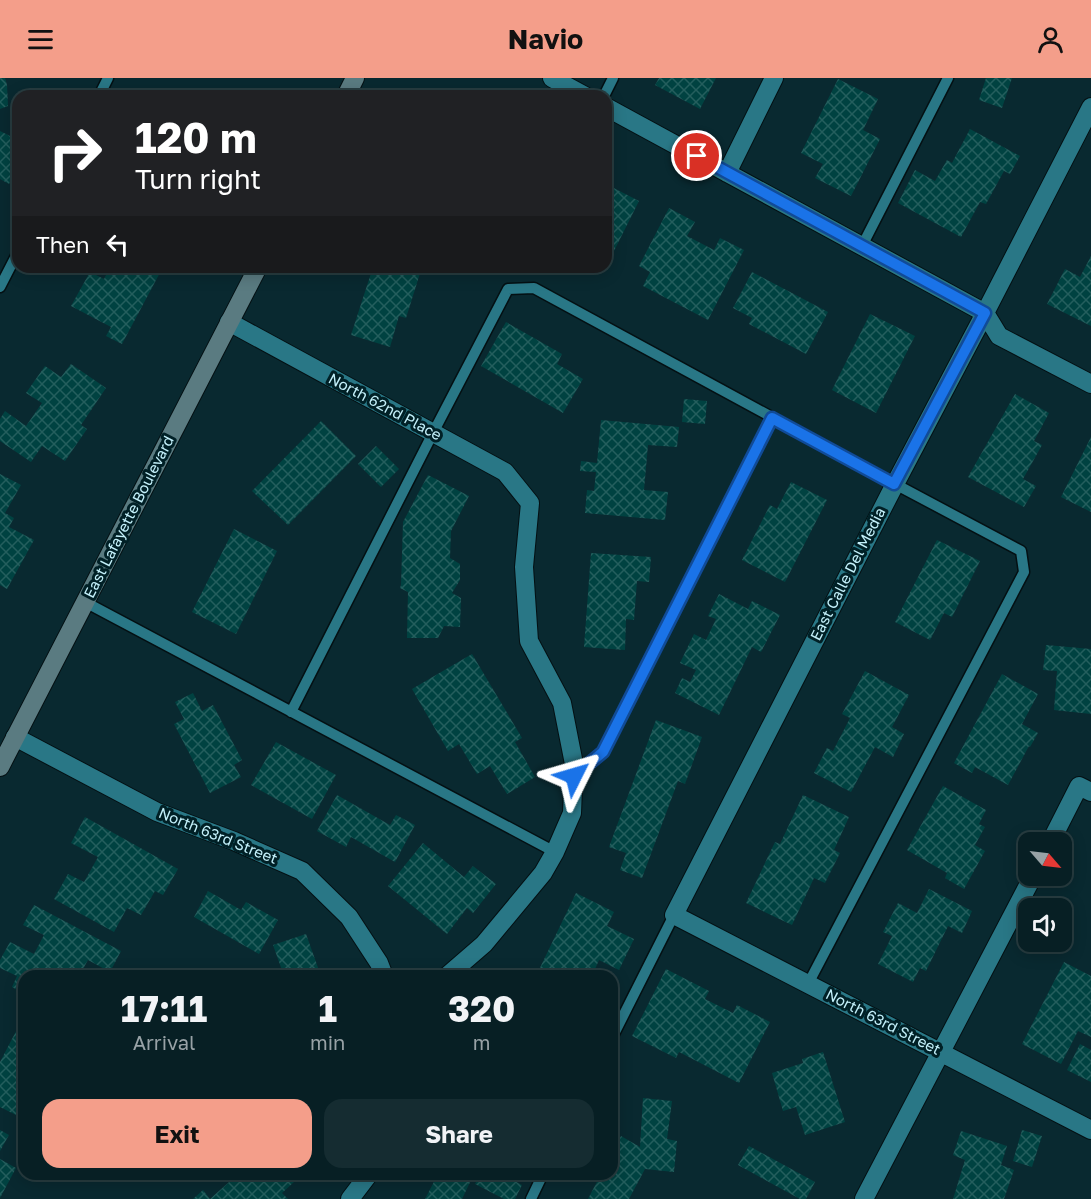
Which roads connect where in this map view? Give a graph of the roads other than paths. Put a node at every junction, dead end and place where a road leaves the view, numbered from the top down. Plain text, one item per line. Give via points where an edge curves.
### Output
1 (552, 78) edge
2 (774, 78) edge
3 (948, 78) edge
4 (574, 90) edge
5 (1091, 107) edge
6 (612, 110) edge
7 (727, 173) junction
8 (862, 246) junction
9 (12, 264) edge
10 (255, 273) edge
11 (0, 287) edge
12 (985, 313) junction
13 (229, 322) junction
14 (1091, 384) edge
15 (772, 418) junction
16 (433, 433) junction
17 (894, 484) junction
18 (85, 602) junction
19 (291, 712) junction
20 (15, 737) junction
21 (0, 767) edge
22 (574, 776) junction
23 (1085, 789) edge
24 (1057, 832) edge
25 (555, 852) junction
26 (1028, 886) edge
27 (674, 915) junction
28 (382, 970) edge
29 (454, 970) edge
30 (808, 984) junction
31 (618, 1026) edge
32 (941, 1052) junction
33 (1091, 1130) edge
34 (364, 1180) edge
35 (540, 1180) edge
36 (350, 1199) edge
37 (531, 1199) edge
38 (864, 1199) edge

1 - 4 street
2 - 7 street
3 - 8 lane
5 - 12 street, East Calle Del Media
6 - 7 street
7 - 8 street
8 - 12 street
9 - 11 lane
10 - 13 street, East Lafayette Boulevard
12 - 14 street via 999,336
12 - 17 street, East Calle Del Media
13 - 16 street, North 62nd Place
13 - 18 street, East Lafayette Boulevard
15 - 16 lane via 534,288 508,289
15 - 17 lane
15 - 22 lane via 603,752
16 - 19 lane
16 - 22 street, North 62nd Place via 505,472 530,503 524,567 529,641 562,703
17 - 27 street, East Calle Del Media
17 - 30 lane via 1021,551 1024,572
18 - 19 lane
18 - 20 street, East Lafayette Boulevard
19 - 25 lane
20 - 21 street, East Lafayette Boulevard
20 - 28 street, North 63rd Street via 157,812 302,871 349,917
22 - 25 street via 572,813
23 - 24 street
25 - 29 street via 543,873 484,944
26 - 32 street
27 - 30 street, North 63rd Street
27 - 31 lane
30 - 32 street, North 63rd Street
32 - 33 street, North 63rd Street
32 - 38 street
34 - 36 street
35 - 37 lane

